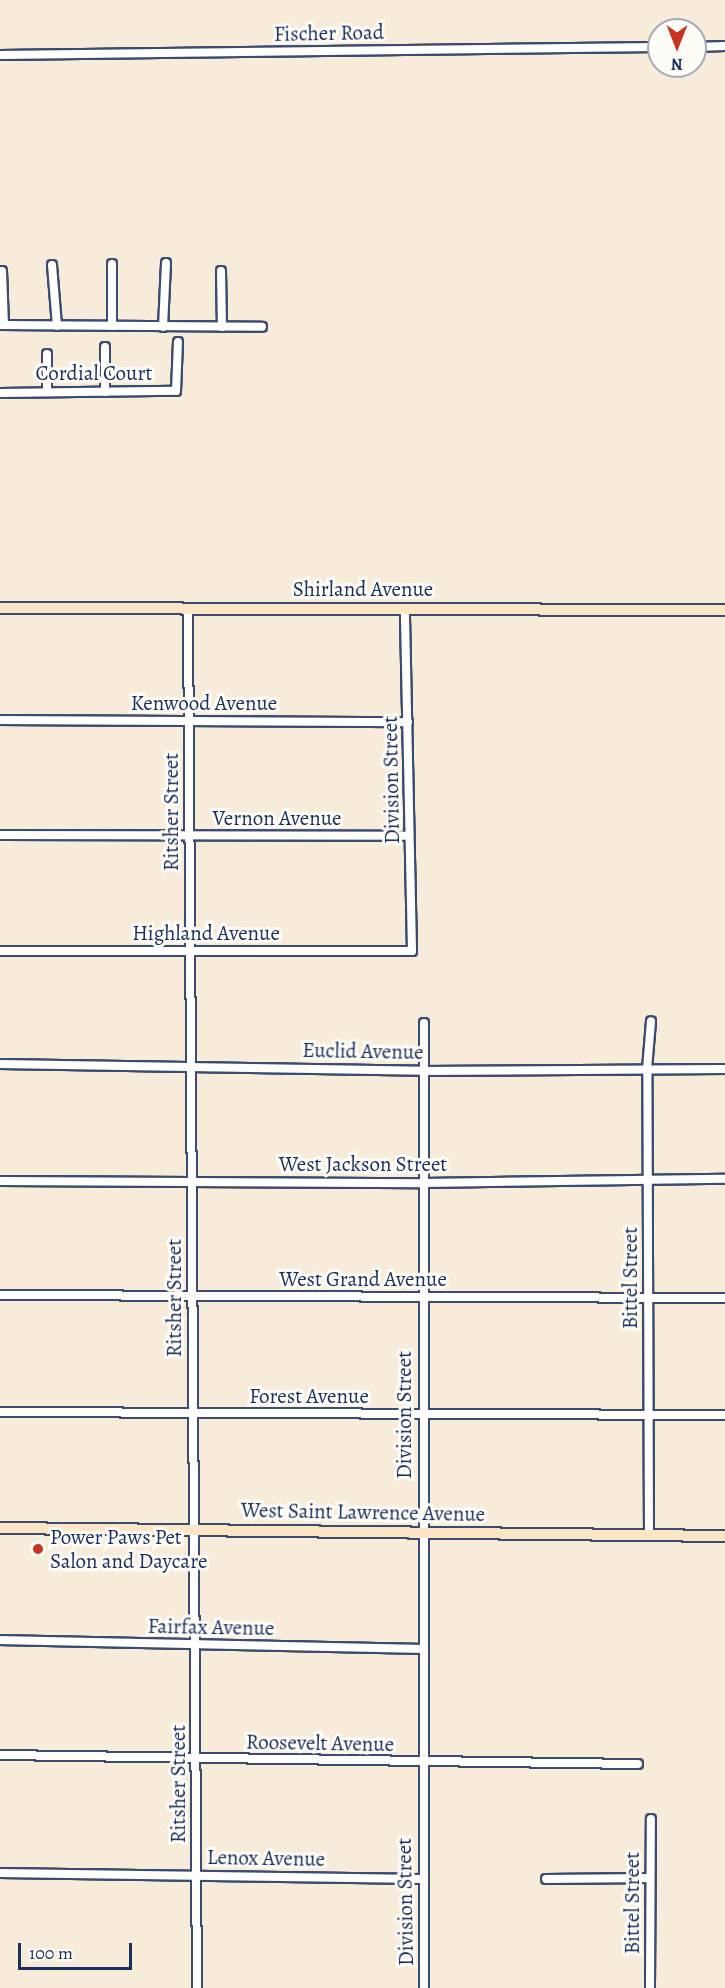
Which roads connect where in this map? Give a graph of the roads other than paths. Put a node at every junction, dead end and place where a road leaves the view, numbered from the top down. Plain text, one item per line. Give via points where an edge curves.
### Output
1 (725, 46) edge
2 (647, 47) edge
3 (707, 47) edge
4 (0, 55) edge
5 (166, 263) dead end
6 (112, 264) dead end
7 (52, 266) dead end
8 (2, 271) dead end
9 (221, 271) dead end
10 (2, 325) edge
11 (57, 326) junction
12 (112, 326) junction
13 (163, 327) junction
14 (222, 327) junction
15 (261, 327) dead end
16 (178, 342) dead end
17 (105, 347) dead end
18 (47, 354) dead end
19 (47, 391) junction
20 (105, 392) junction
21 (0, 393) edge
22 (0, 608) edge
23 (188, 608) junction
24 (405, 609) junction
25 (725, 610) edge
26 (0, 720) edge
27 (189, 720) junction
28 (408, 722) junction
29 (0, 835) edge
30 (189, 836) junction
31 (409, 836) junction
32 (0, 951) edge
33 (412, 951) joint
34 (190, 952) junction
35 (651, 1021) dead end
36 (424, 1023) dead end
37 (0, 1064) edge
38 (189, 1065) junction
39 (647, 1069) junction
40 (725, 1069) edge
41 (423, 1071) junction
42 (648, 1179) junction
43 (725, 1179) edge
44 (0, 1181) edge
45 (191, 1182) junction
46 (424, 1183) junction
47 (0, 1295) edge
48 (192, 1297) junction
49 (422, 1298) junction
50 (648, 1298) junction
51 (725, 1298) edge
52 (0, 1412) edge
53 (192, 1413) junction
54 (422, 1415) junction
55 (649, 1415) junction
56 (725, 1415) edge
57 (0, 1528) edge
58 (194, 1528) junction
59 (422, 1533) junction
60 (648, 1535) junction
61 (725, 1536) edge
62 (0, 1640) edge
63 (195, 1645) junction
64 (421, 1649) junction
65 (0, 1755) edge
66 (196, 1758) junction
67 (421, 1763) junction
68 (638, 1764) dead end
69 (651, 1819) dead end
70 (0, 1873) edge
71 (197, 1874) junction
72 (650, 1878) junction
73 (422, 1879) junction
74 (546, 1879) dead end
75 (197, 1988) edge
76 (424, 1988) edge
77 (651, 1988) edge

1 - 3 street
2 - 4 street, Fischer Road
5 - 13 street
6 - 12 street
7 - 11 street
8 - 10 street
9 - 14 street
10 - 11 street
11 - 12 street
12 - 13 street
13 - 14 street
14 - 15 street
16 - 20 street, Cordial Court via 176,391
17 - 20 street
18 - 19 street
19 - 20 street, Cordial Court
19 - 21 street, Cordial Court
22 - 23 street, Shirland Avenue
23 - 24 street, Shirland Avenue
23 - 27 street, Ritsher Street
24 - 25 street, Shirland Avenue
24 - 28 street, Division Street
26 - 27 street, Kenwood Avenue
27 - 28 street, Kenwood Avenue
27 - 30 street, Ritsher Street
28 - 31 street, Division Street
29 - 30 street, Vernon Avenue
30 - 31 street, Vernon Avenue
30 - 34 street, Ritsher Street
31 - 33 street, Division Street
32 - 34 street, Highland Avenue
33 - 34 street, Highland Avenue
34 - 38 street, Ritsher Street
35 - 39 street, Bittel Street
36 - 41 street, Division Street
37 - 38 street, Euclid Avenue
38 - 41 street, Euclid Avenue
38 - 45 street, Ritsher Street
39 - 40 street, Euclid Avenue
39 - 41 street, Euclid Avenue
39 - 42 street, Bittel Street
41 - 46 street, Division Street
42 - 43 street, West Jackson Street
42 - 46 street, West Jackson Street
42 - 50 street, Bittel Street
44 - 45 street, West Jackson Street
45 - 46 street, West Jackson Street
45 - 48 street, Ritsher Street
46 - 49 street, Division Street
47 - 48 street, West Grand Avenue
48 - 49 street, West Grand Avenue
48 - 53 street, Ritsher Street
49 - 50 street, West Grand Avenue
49 - 54 street, Division Street
50 - 51 street, West Grand Avenue
50 - 55 street, Bittel Street
52 - 53 street, Forest Avenue
53 - 54 street, Forest Avenue
53 - 58 street, Ritsher Street
54 - 55 street, Forest Avenue
54 - 59 street, Division Street
55 - 56 street, Forest Avenue
55 - 60 street, Bittel Street
57 - 58 street, West Saint Lawrence Avenue
58 - 59 street, West Saint Lawrence Avenue
58 - 63 street, Ritsher Street
59 - 60 street, West Saint Lawrence Avenue
59 - 64 street, Division Street
60 - 61 street, West Saint Lawrence Avenue
62 - 63 street, Fairfax Avenue
63 - 64 street, Fairfax Avenue
63 - 66 street, Ritsher Street
64 - 67 street, Division Street
65 - 66 street, Roosevelt Avenue
66 - 67 street, Roosevelt Avenue
66 - 71 street, Ritsher Street
67 - 68 street, Roosevelt Avenue
67 - 73 street, Division Street
69 - 72 street, Bittel Street
70 - 71 street, Lenox Avenue
71 - 73 street, Lenox Avenue
71 - 75 street, Ritsher Street
72 - 74 street
72 - 77 street, Bittel Street
73 - 76 street, Division Street

